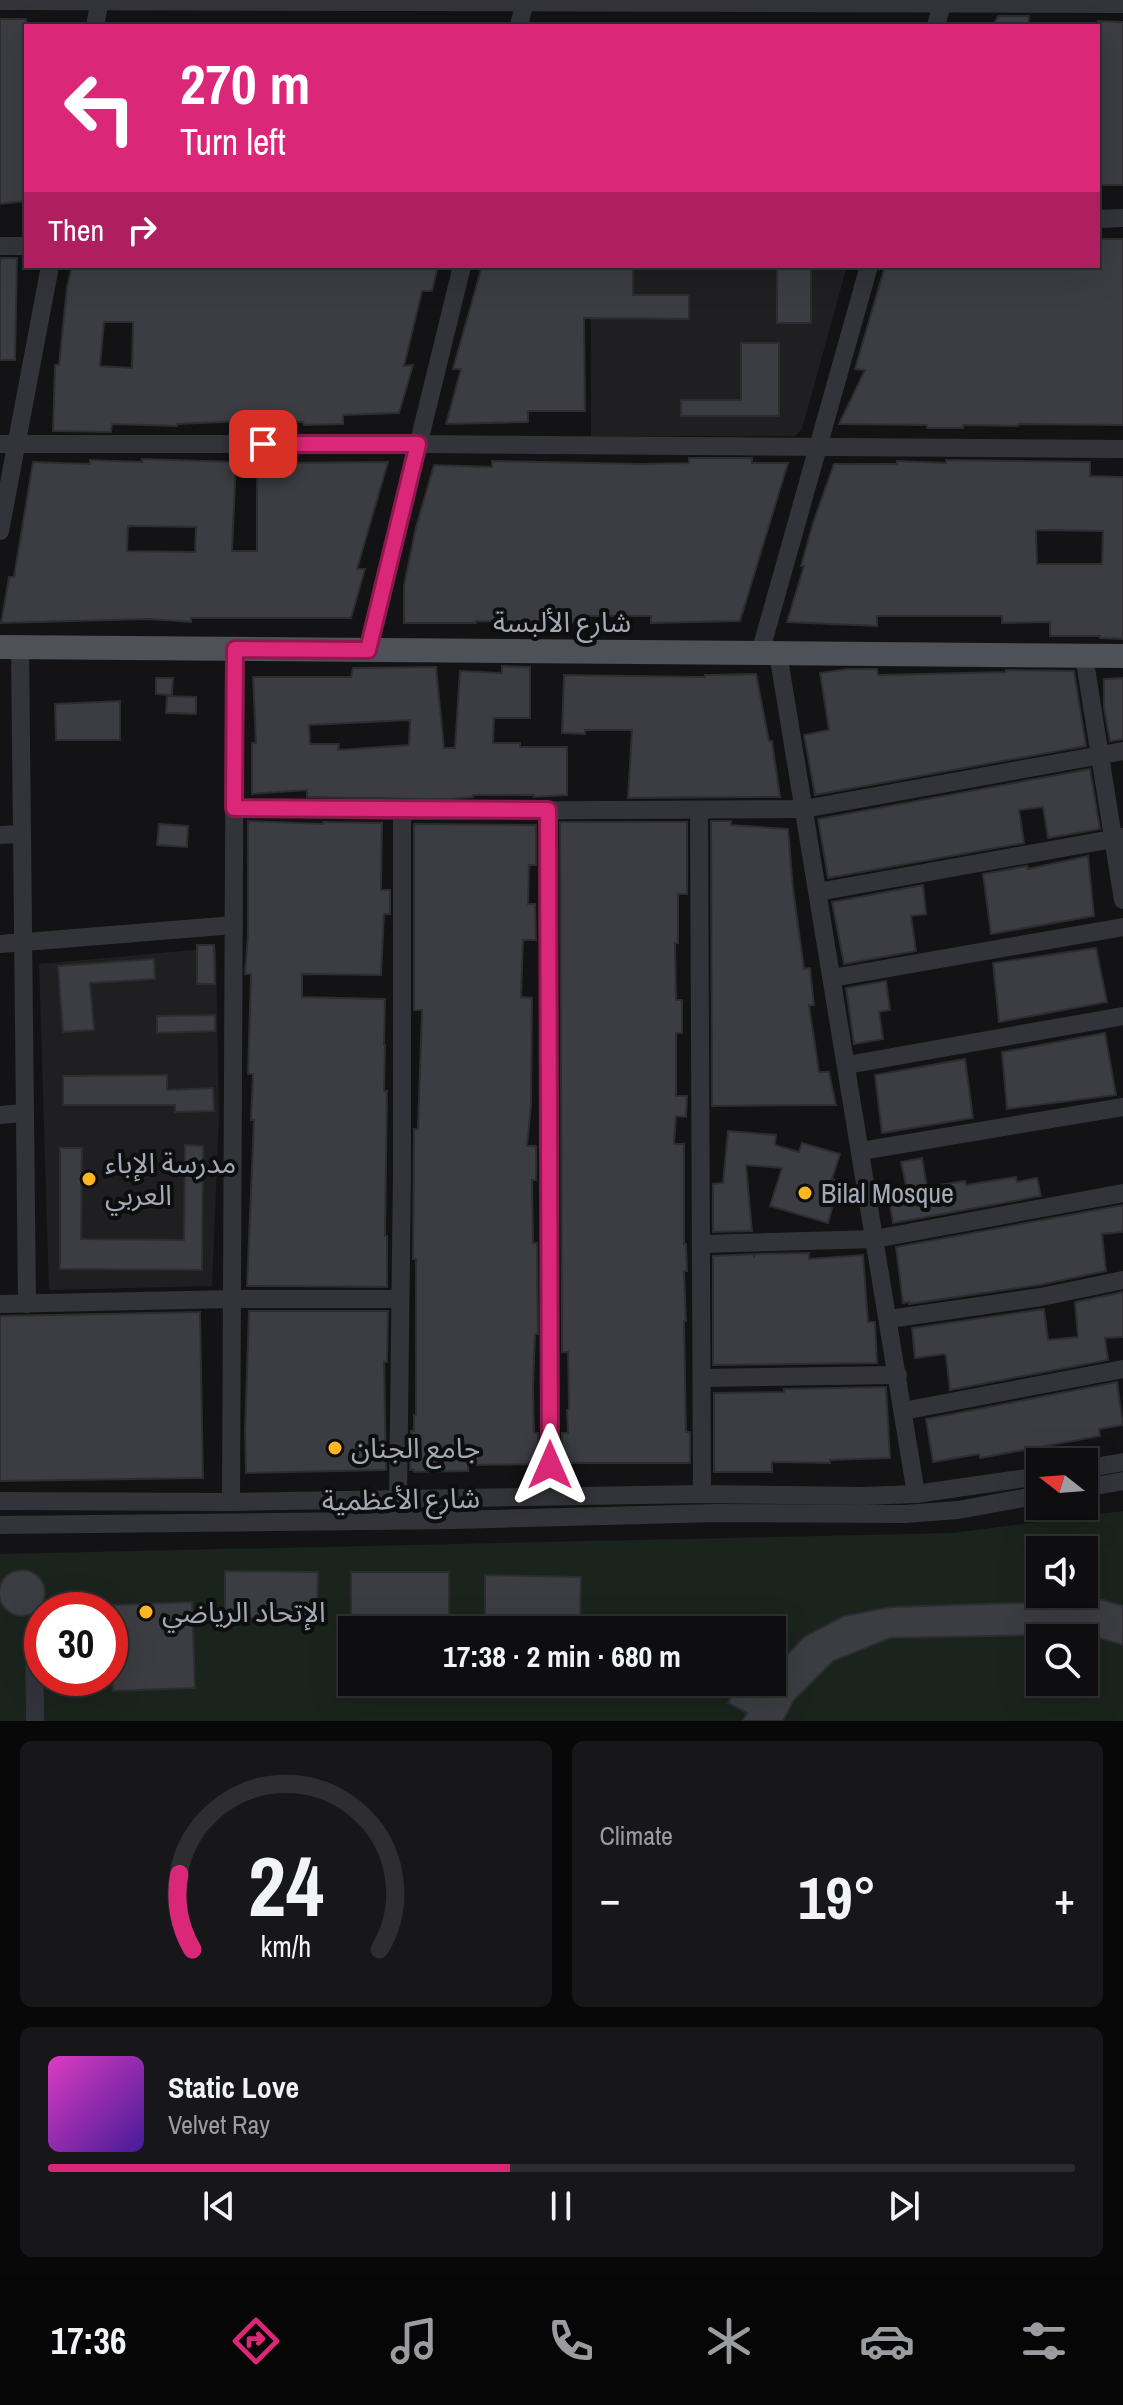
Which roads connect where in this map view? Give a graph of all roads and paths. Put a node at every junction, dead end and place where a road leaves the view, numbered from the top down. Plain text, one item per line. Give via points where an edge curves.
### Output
1 (0, 1) edge
2 (100, 1) edge
3 (524, 1) edge
4 (943, 2) edge
5 (1123, 4) edge
6 (95, 24) edge
7 (519, 24) edge
8 (937, 24) edge
9 (1123, 218) edge
10 (1100, 219) edge
11 (0, 246) edge
12 (24, 246) edge
13 (50, 268) edge
14 (462, 268) edge
15 (868, 268) edge
16 (8, 444) edge
17 (418, 444) junction
18 (817, 448) junction
19 (1123, 449) edge
20 (0, 531) edge
21 (10, 647) edge
22 (235, 649) junction
23 (368, 650) junction
24 (769, 653) junction
25 (1084, 656) junction
26 (1123, 656) edge
27 (1123, 751) edge
28 (1100, 754) junction
29 (234, 808) junction
30 (804, 809) junction
31 (548, 810) junction
32 (699, 810) junction
33 (402, 811) junction
34 (22, 834) junction
35 (0, 835) edge
36 (1118, 837) edge
37 (818, 892) junction
38 (1123, 900) edge
39 (234, 925) junction
40 (1123, 927) edge
41 (22, 943) junction
42 (0, 944) edge
43 (832, 978) junction
44 (1123, 1016) edge
45 (847, 1065) junction
46 (1123, 1107) edge
47 (25, 1113) junction
48 (0, 1115) edge
49 (861, 1151) junction
50 (1123, 1193) edge
51 (875, 1239) junction
52 (702, 1244) junction
53 (1123, 1280) edge
54 (232, 1299) junction
55 (400, 1299) junction
56 (0, 1304) edge
57 (27, 1304) junction
58 (889, 1319) junction
59 (1123, 1369) edge
60 (898, 1375) junction
61 (702, 1378) junction
62 (903, 1411) junction
63 (1123, 1462) edge
64 (1098, 1466) edge
65 (1026, 1478) edge
66 (1123, 1481) edge
67 (1098, 1485) edge
68 (702, 1494) junction
69 (916, 1494) junction
70 (550, 1496) junction
71 (1026, 1498) edge
72 (398, 1500) junction
73 (0, 1501) edge
74 (231, 1502) junction
75 (0, 1525) edge
76 (35, 1696) edge
77 (35, 1721) edge

1 - 2 street
2 - 3 street
2 - 6 street
3 - 4 street
3 - 7 street
4 - 5 street
4 - 8 street
9 - 10 street
11 - 12 street
13 - 16 street
14 - 17 street
15 - 18 street
16 - 17 street
16 - 20 street
17 - 18 street
17 - 23 street
18 - 19 street
18 - 24 street
21 - 22 main road, شارع الألبسة
21 - 34 street
22 - 23 main road, شارع الألبسة
22 - 29 street
23 - 24 main road, شارع الألبسة
24 - 25 main road, شارع الألبسة
24 - 30 street
25 - 26 main road, شارع الألبسة
25 - 28 street
27 - 28 street
28 - 30 street
28 - 36 street
29 - 33 street
29 - 39 street
30 - 32 street
30 - 37 street
31 - 32 street
31 - 33 street
31 - 70 street
32 - 52 street
33 - 55 street
34 - 35 street
34 - 41 street
36 - 37 street
36 - 38 street
37 - 43 street
39 - 41 street
39 - 54 street
40 - 43 street
41 - 42 street
41 - 47 street
43 - 45 street
44 - 45 street
45 - 49 street
46 - 49 street
47 - 48 street
47 - 57 street
49 - 51 street
50 - 51 street
51 - 52 street
51 - 58 street
52 - 61 street
53 - 58 street
54 - 55 street
54 - 57 street
54 - 74 street
55 - 72 street
56 - 57 street
58 - 60 street
59 - 62 street
60 - 61 street
60 - 62 street
61 - 68 street
62 - 69 street
63 - 64 street
65 - 69 street, شارع الأعظمية
66 - 67 street
68 - 69 street, شارع الأعظمية
68 - 70 street, شارع الأعظمية
70 - 72 street, شارع الأعظمية
71 - 75 street via 904,1514
72 - 74 street, شارع الأعظمية
73 - 74 street, شارع الأعظمية
76 - 77 street

